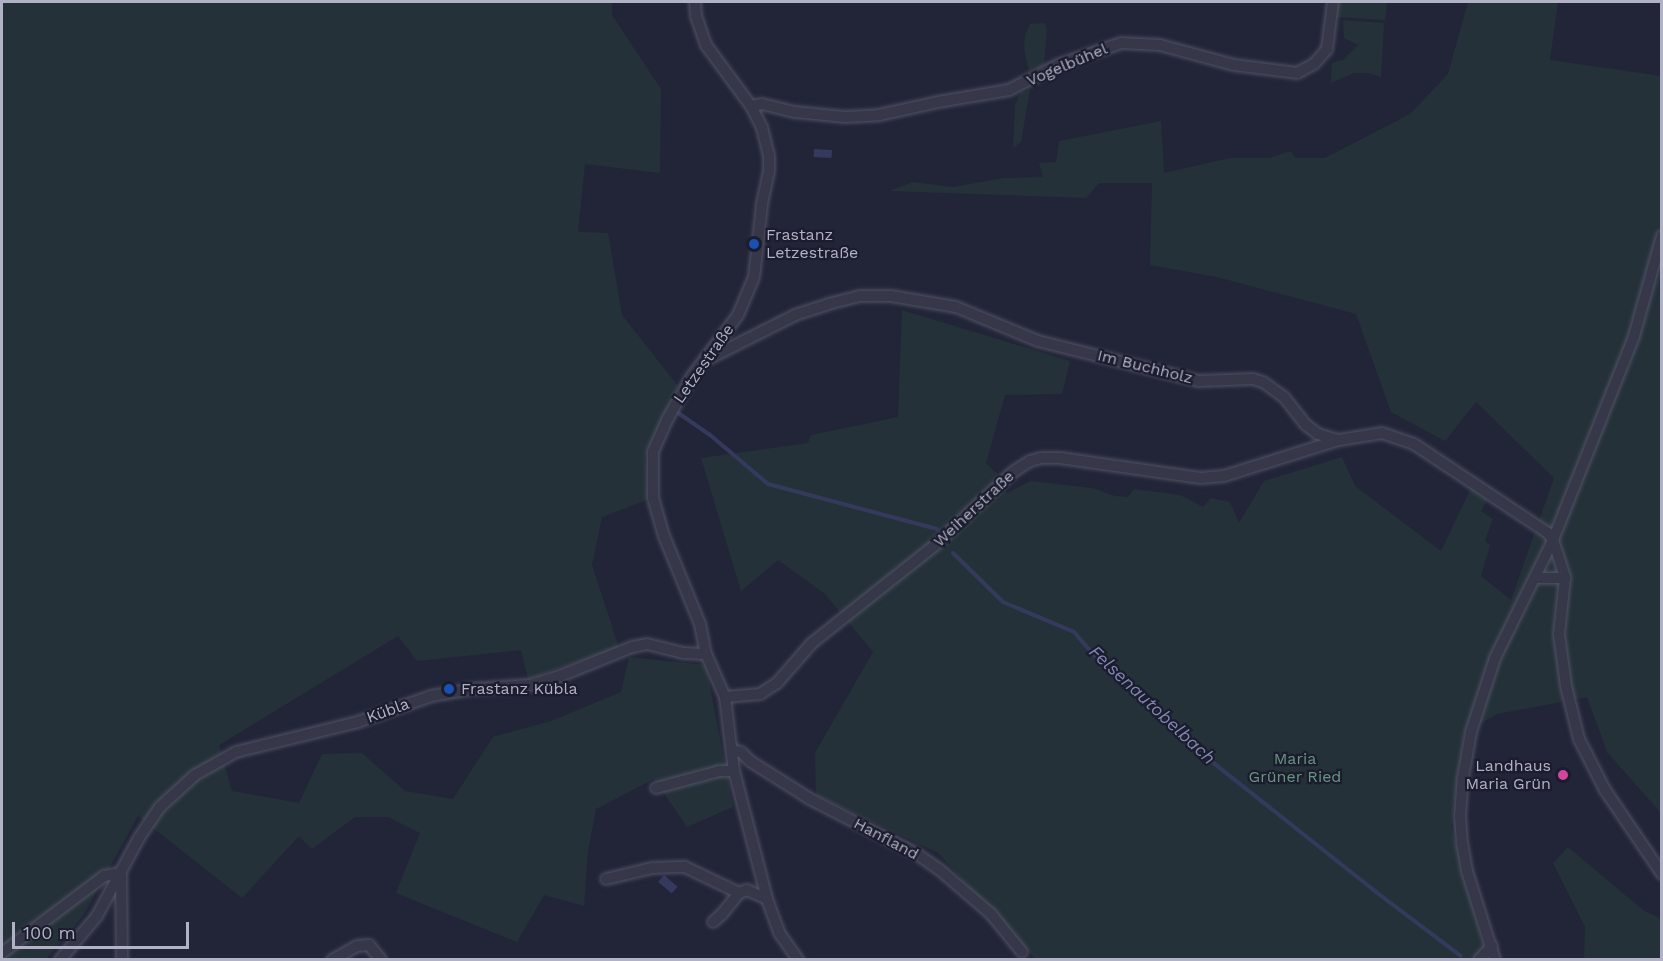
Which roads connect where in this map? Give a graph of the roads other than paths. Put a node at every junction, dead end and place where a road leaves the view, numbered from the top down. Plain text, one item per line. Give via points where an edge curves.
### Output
1 (695, 2) edge
2 (1333, 2) edge
3 (751, 106) junction
4 (1662, 236) edge
5 (704, 361) junction
6 (1339, 440) junction
7 (1553, 540) junction
8 (1535, 578) junction
9 (1565, 578) junction
10 (706, 654) junction
11 (725, 697) junction
12 (732, 750) junction
13 (734, 771) junction
14 (656, 788) dead end
15 (121, 873) junction
16 (1662, 874) edge
17 (606, 879) dead end
18 (739, 893) junction
19 (767, 899) junction
20 (712, 921) dead end
21 (1492, 946) junction
22 (1022, 952) dead end
23 (2, 953) edge
24 (60, 960) edge
25 (122, 960) edge
26 (332, 960) edge
27 (381, 960) edge
28 (798, 960) edge
29 (1479, 960) edge
30 (1495, 960) edge

1 - 3 street, Letzestraße via 706,45
2 - 3 street, Vogelbühel via 1327,49 1314,64 1297,73 1234,65 1160,45 1121,43 1058,65 1009,90 879,115 844,117 762,104
3 - 5 street, Letzestraße via 769,156 754,277 738,315
4 - 7 street via 1634,336
5 - 6 street, Im Buchholz via 795,315 828,303 859,296 891,296 956,308 1038,341 1199,381 1263,382 1284,397 1306,425 1318,434
5 - 10 street, Letzestraße via 668,418 653,452 653,498 700,624
6 - 7 street via 1371,433 1403,438
6 - 11 street, Weiherstraße via 1224,476 1201,478 1060,458 1030,461 1013,472 934,546 812,643 777,683 760,694
7 - 8 street
7 - 9 street
8 - 9 street
8 - 21 street via 1495,658 1471,732 1463,778 1462,844
9 - 16 street via 1559,634 1579,739 1605,790
10 - 11 street, Letzestraße
10 - 15 street, Kübla via 647,644 632,646 530,685 472,688 431,696 358,722 236,752 195,775 160,807
11 - 12 street, Letzestraße
12 - 13 street, Letzestraße
12 - 22 street, Hanfland via 741,752 810,799 931,864 987,910
13 - 14 street
13 - 19 street, Letzestraße
15 - 23 street via 104,876
15 - 24 street, Kübla via 97,916
15 - 25 street
17 - 18 street via 652,868 685,867
18 - 19 street via 747,890
18 - 20 street
19 - 28 street, Letzestraße via 780,934
21 - 29 street
21 - 30 street
26 - 27 street via 357,946 369,945

